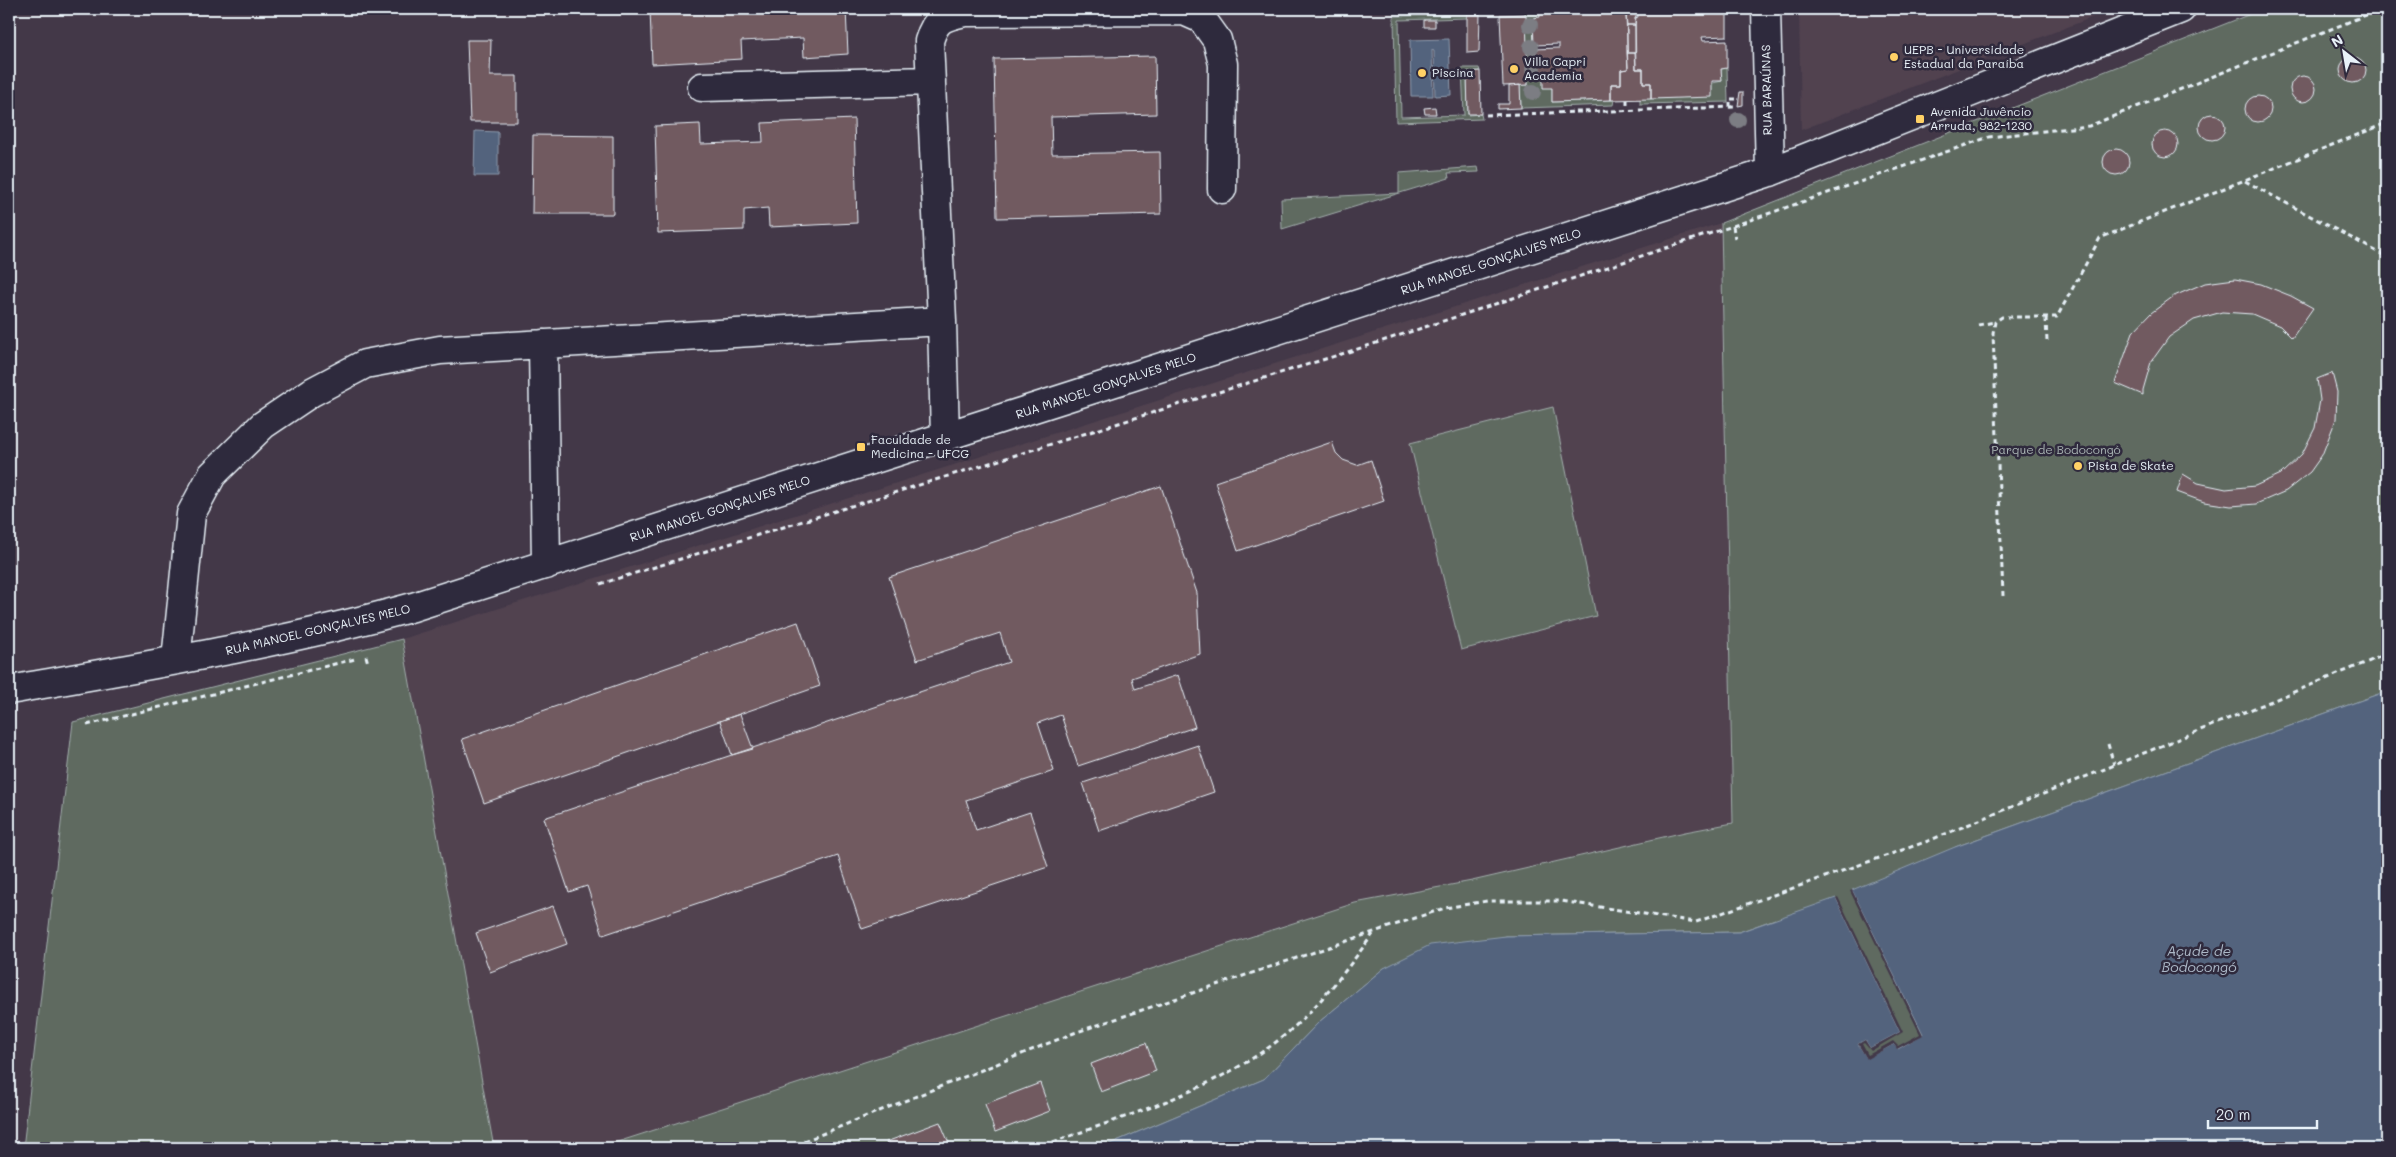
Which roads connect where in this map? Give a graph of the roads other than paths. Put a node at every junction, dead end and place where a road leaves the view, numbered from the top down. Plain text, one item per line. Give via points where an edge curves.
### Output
1 (1766, 9) edge
2 (2181, 9) edge
3 (931, 81) junction
4 (702, 86) dead end
5 (1770, 172) junction
6 (1222, 190) dead end
7 (942, 321) junction
8 (543, 344) junction
9 (945, 437) junction
10 (546, 565) junction
11 (176, 660) junction
12 (9, 690) edge

1 - 5 street, RUA BARAÚNAS
2 - 5 street, RUA MANOEL GONÇALVES MELO
3 - 4 street
3 - 6 street via 930,41 934,26 945,17 965,12 1184,11 1202,19 1216,40 1223,64
3 - 7 street
5 - 9 street, RUA MANOEL GONÇALVES MELO
7 - 8 street
7 - 9 street
8 - 10 street
8 - 11 street via 440,350 365,364 312,392 263,425 212,475 191,514
9 - 10 street, RUA MANOEL GONÇALVES MELO
10 - 11 street, RUA MANOEL GONÇALVES MELO via 357,623
11 - 12 street, RUA MANOEL GONÇALVES MELO

